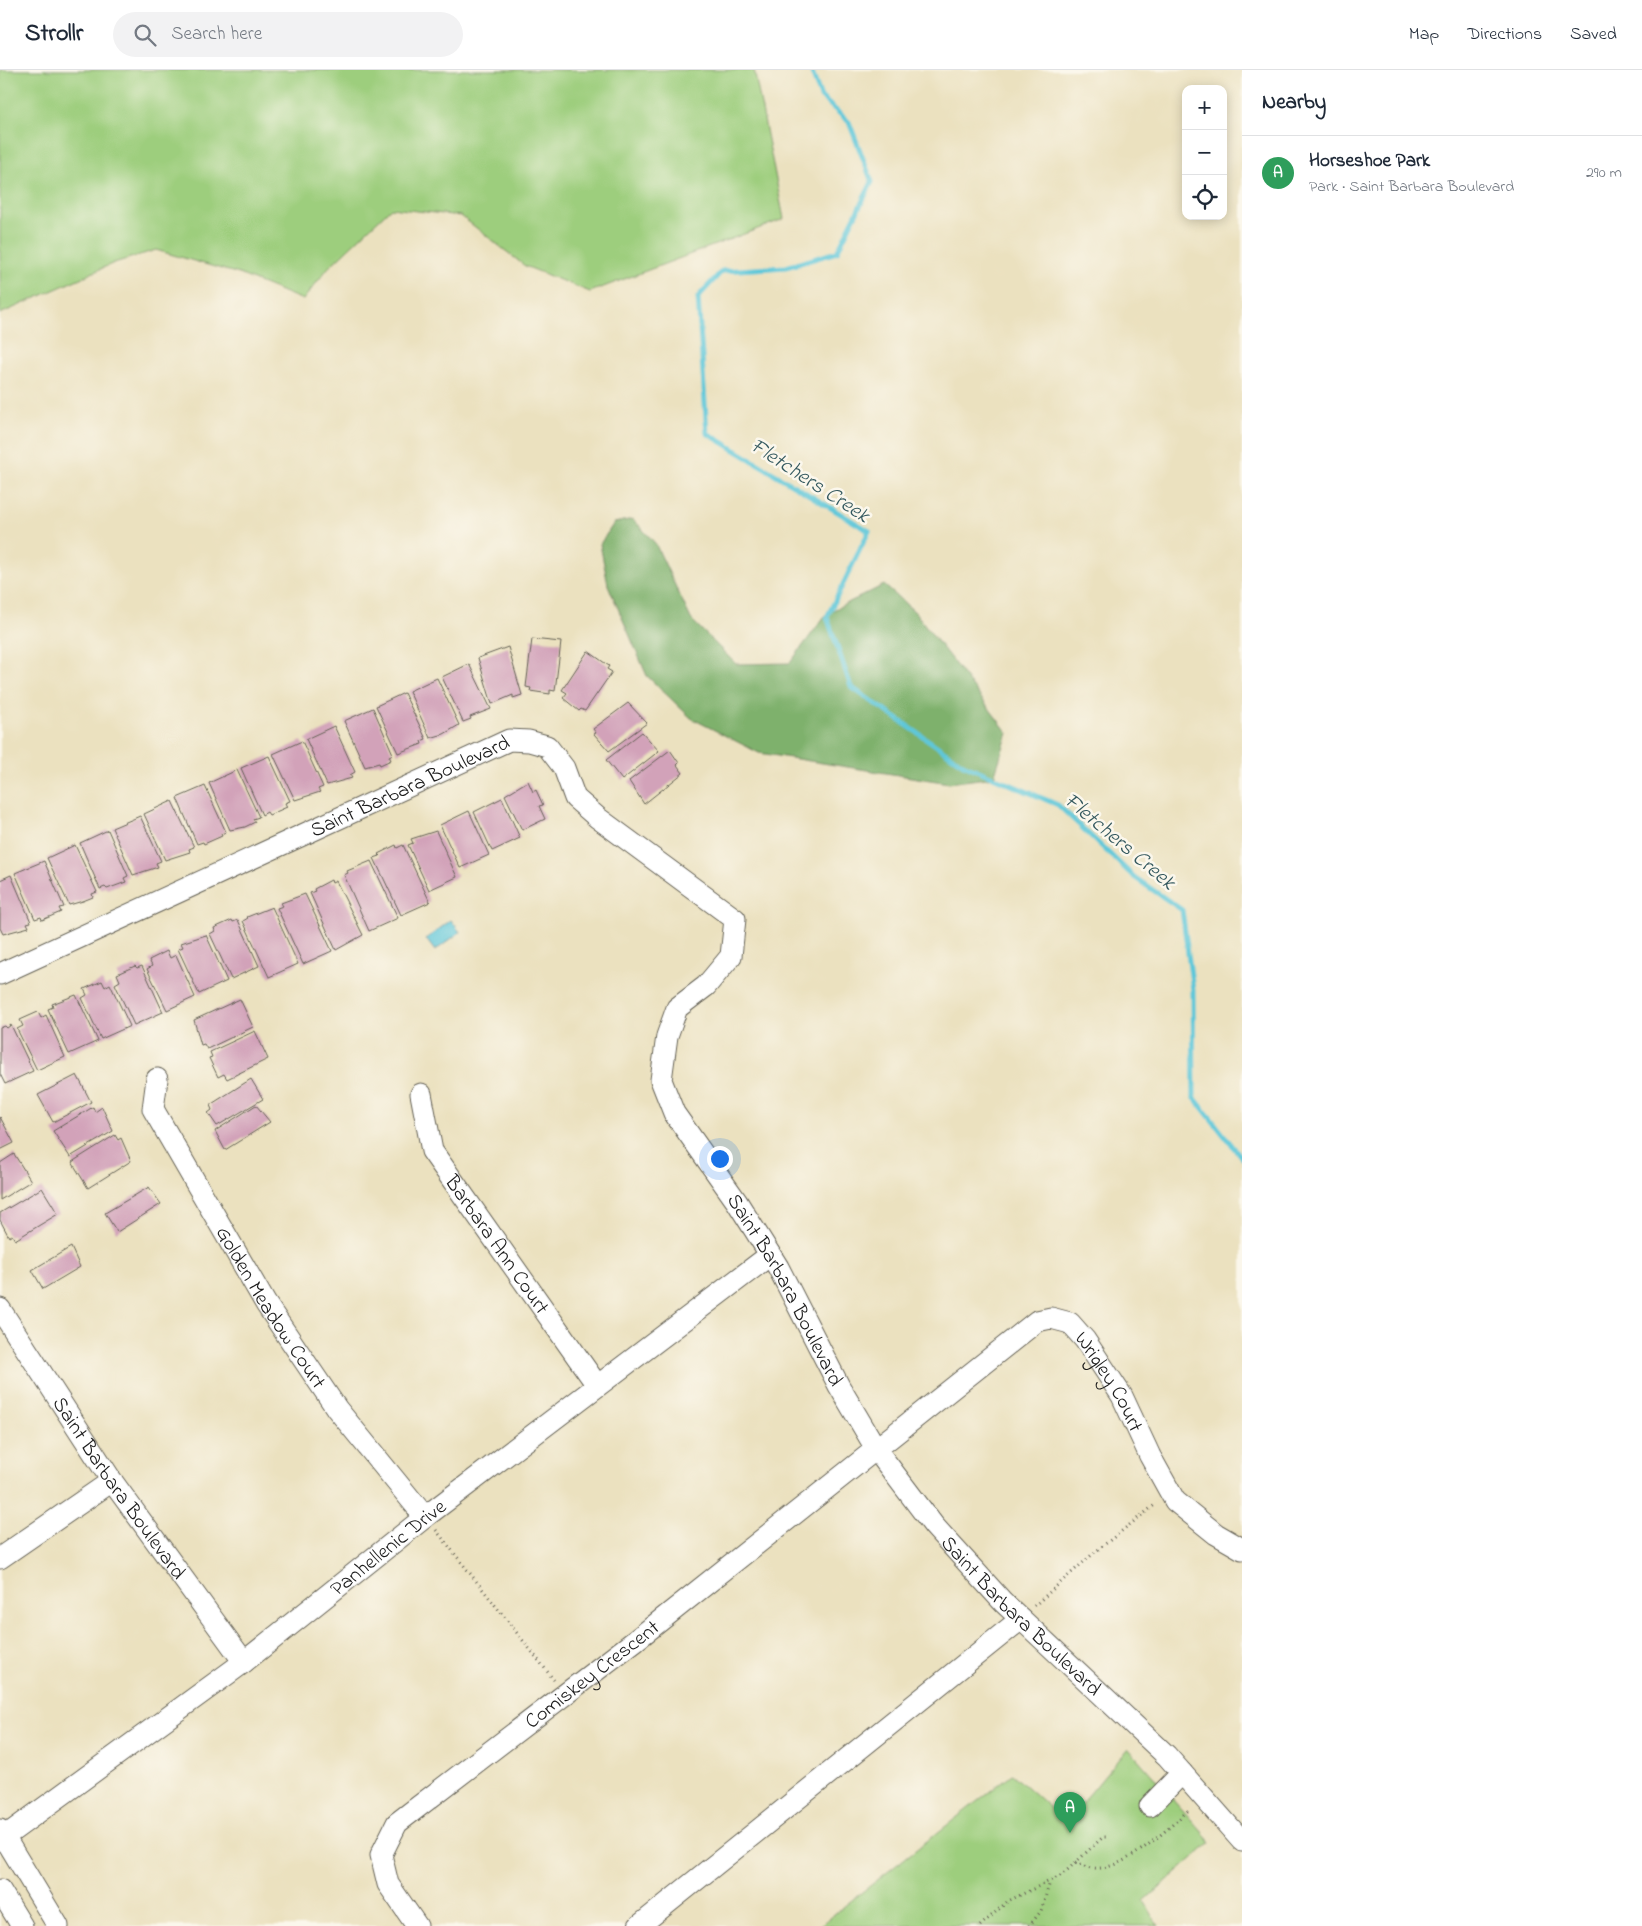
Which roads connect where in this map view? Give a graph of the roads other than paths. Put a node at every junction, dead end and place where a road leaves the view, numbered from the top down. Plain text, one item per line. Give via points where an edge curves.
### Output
1 (0, 974) edge
2 (157, 1079) dead end
3 (421, 1094) dead end
4 (770, 1255) junction
5 (0, 1309) edge
6 (597, 1385) junction
7 (876, 1449) junction
8 (112, 1481) junction
9 (425, 1517) junction
10 (1242, 1549) edge
11 (0, 1558) edge
12 (1022, 1619) junction
13 (244, 1662) junction
14 (1182, 1773) junction
15 (1150, 1806) dead end
16 (2, 1836) edge
17 (1242, 1841) edge
18 (0, 1890) edge
19 (22, 1926) edge
20 (58, 1926) edge
21 (417, 1926) edge
22 (639, 1926) edge

1 - 4 street, Saint Barbara Boulevard via 509,740 547,746 564,768 575,798 735,919 731,956 706,986 677,1008 667,1036 661,1080 674,1112
2 - 9 street, Golden Meadow Court via 153,1109 266,1304 337,1409
3 - 6 street, Barbara Ann Court via 432,1150
4 - 6 street, Panhellenic Drive
4 - 7 street, Saint Barbara Boulevard
5 - 8 street, Saint Barbara Boulevard
6 - 9 street, Panhellenic Drive
7 - 10 street, Wrigley Court via 1037,1321 1051,1318 1070,1323 1122,1396 1175,1501 1216,1534
7 - 12 street, Saint Barbara Boulevard via 934,1526
7 - 21 street, Comiskey Crescent via 565,1695 397,1823 381,1855 388,1884
8 - 11 street
8 - 13 street, Saint Barbara Boulevard
9 - 13 street, Panhellenic Drive
12 - 14 street, Saint Barbara Boulevard
12 - 22 street
13 - 16 street, Panhellenic Drive
14 - 15 street
14 - 17 street, Saint Barbara Boulevard
16 - 20 street
18 - 19 street

